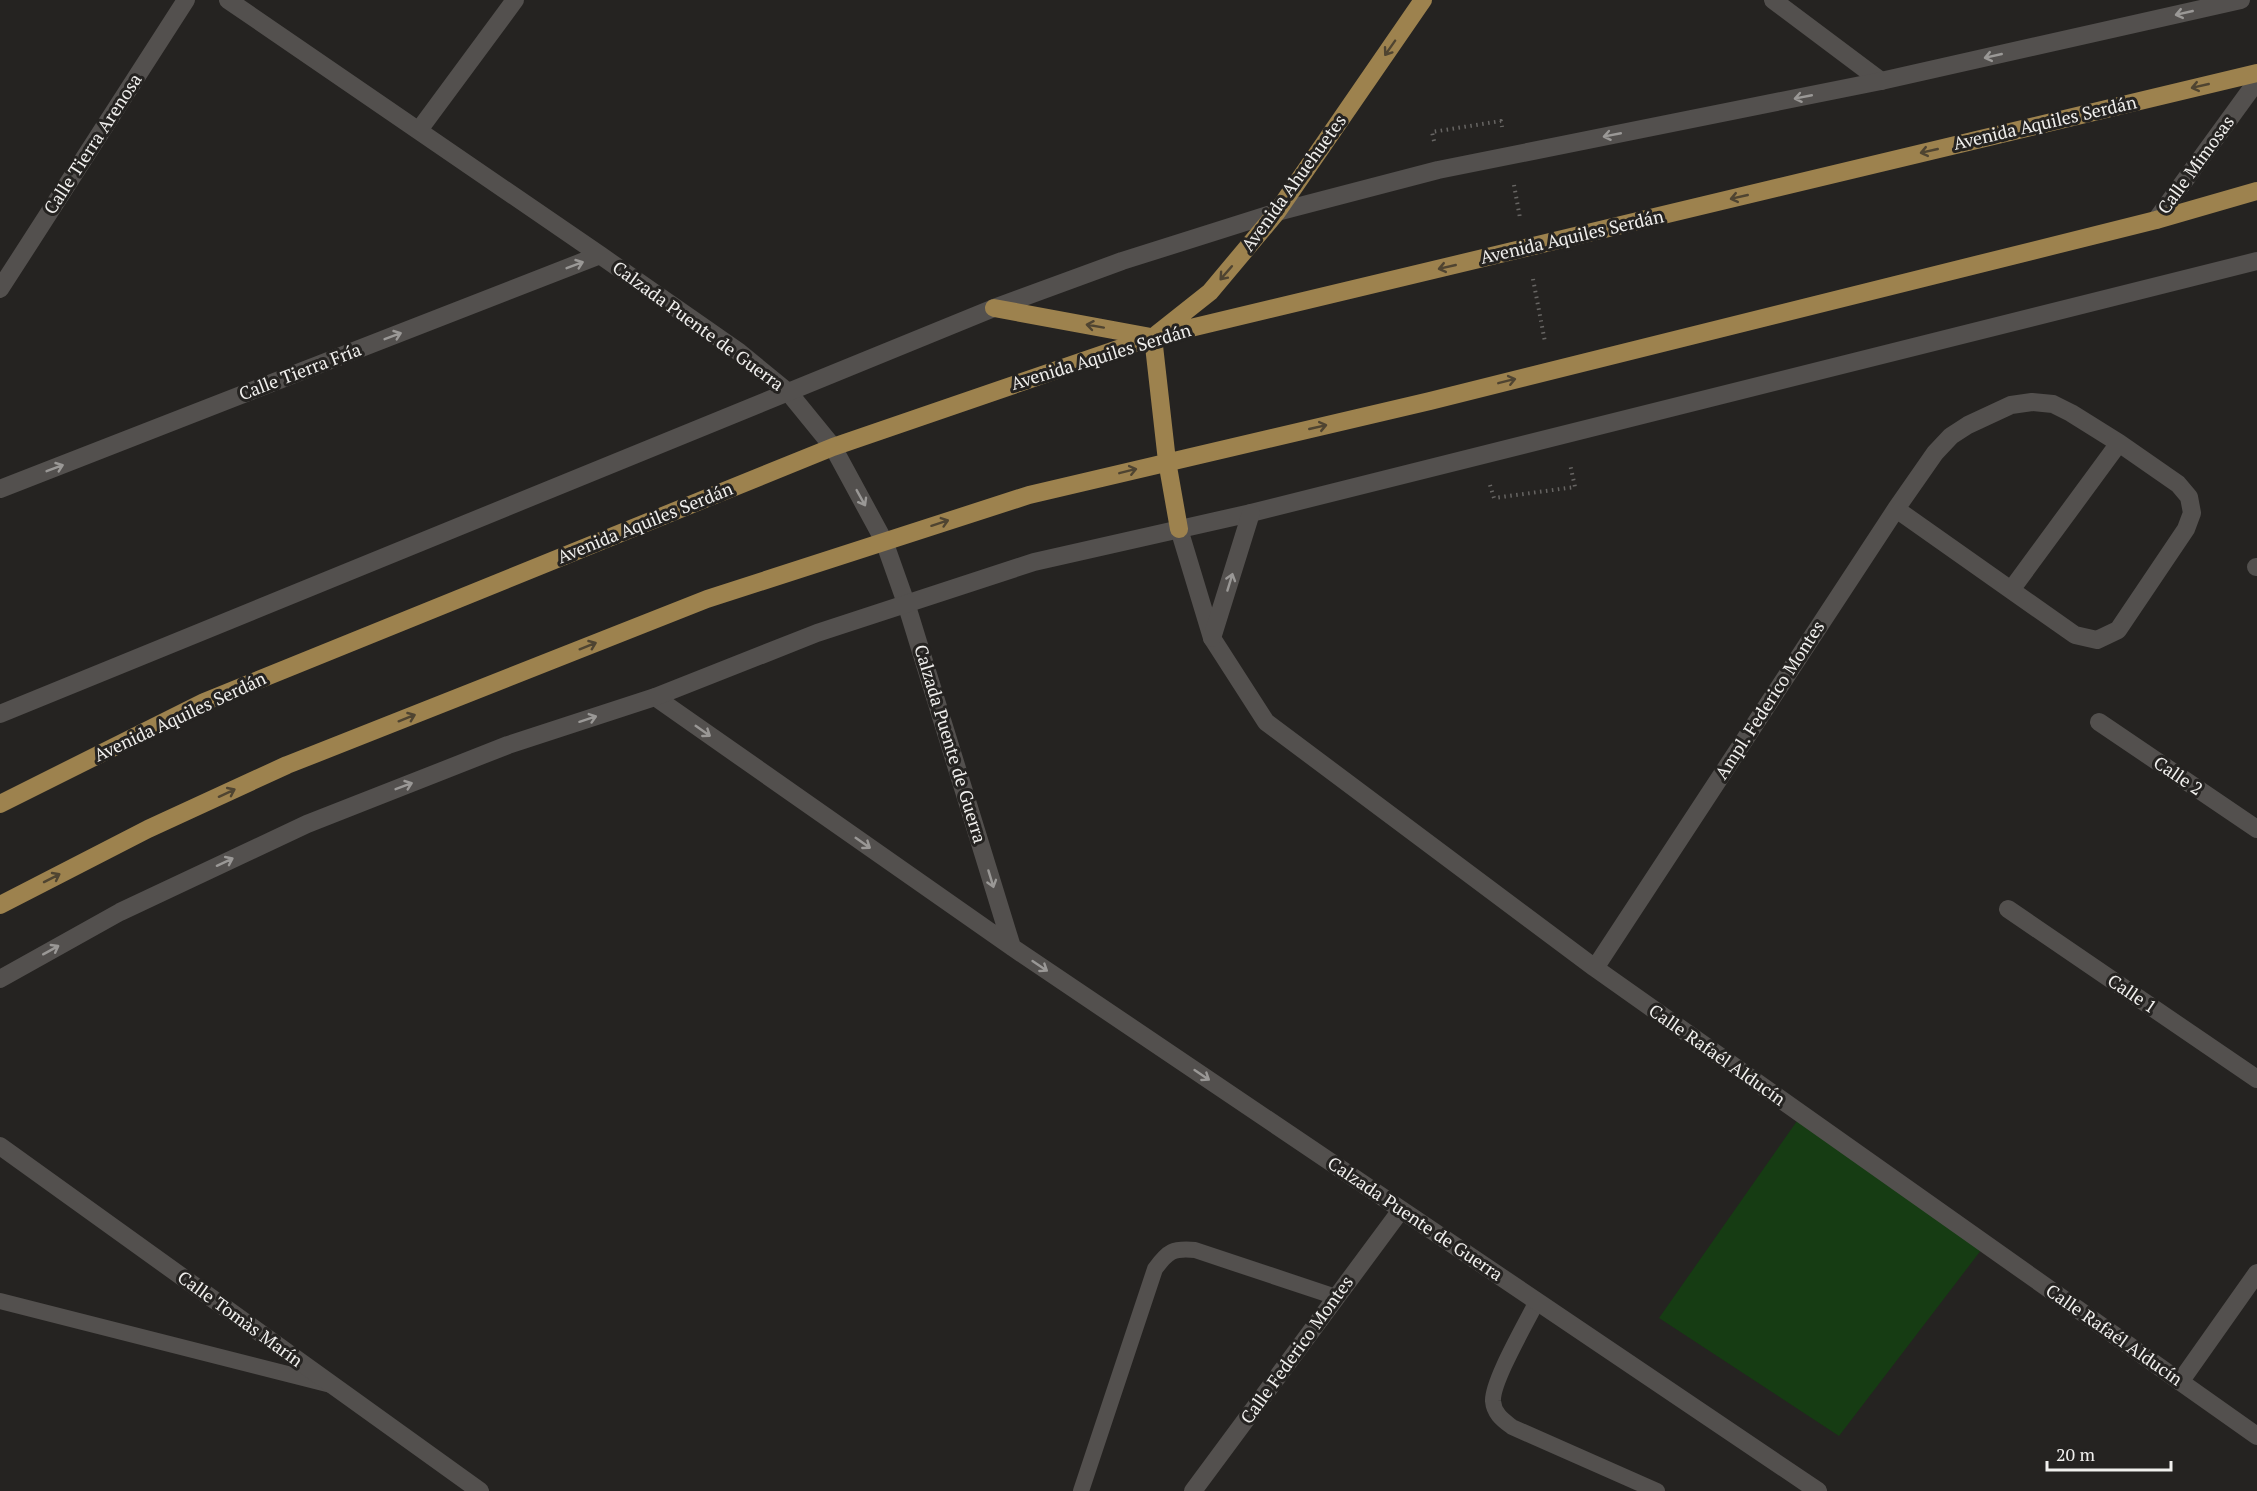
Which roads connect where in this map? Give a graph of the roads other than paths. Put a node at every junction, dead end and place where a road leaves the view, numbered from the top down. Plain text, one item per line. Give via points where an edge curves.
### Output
1 (186, 0) edge
2 (228, 0) edge
3 (515, 0) edge
4 (1423, 0) edge
5 (1773, 0) edge
6 (2241, 0) edge
7 (2257, 73) edge
8 (1881, 81) junction
9 (2257, 81) edge
10 (419, 130) junction
11 (2257, 190) edge
12 (1277, 212) junction
13 (2156, 220) junction
14 (600, 255) junction
15 (2257, 261) edge
16 (0, 289) edge
17 (994, 308) junction
18 (1153, 337) junction
19 (789, 393) junction
20 (2119, 443) junction
21 (833, 447) junction
22 (1167, 462) junction
23 (0, 489) edge
24 (1896, 509) junction
25 (1251, 513) junction
26 (1179, 529) junction
27 (884, 541) junction
28 (2012, 590) junction
29 (906, 603) junction
30 (1212, 638) junction
31 (655, 698) junction
32 (3, 708) edge
33 (2099, 722) dead end
34 (0, 804) edge
35 (2257, 829) edge
36 (0, 905) edge
37 (2008, 909) dead end
38 (1012, 947) junction
39 (1595, 968) junction
40 (0, 979) edge
41 (2257, 1079) edge
42 (0, 1146) edge
43 (1401, 1210) junction
44 (2257, 1273) edge
45 (1336, 1297) junction
46 (0, 1301) edge
47 (1537, 1301) junction
48 (2180, 1382) junction
49 (332, 1385) junction
50 (2257, 1436) edge
51 (480, 1491) edge
52 (1082, 1491) edge
53 (1193, 1491) edge
54 (1657, 1491) edge
55 (1818, 1491) edge

1 - 16 street, Calle Tierra Arenosa
2 - 10 street, Calzada Puente de Guerra
3 - 10 street
4 -> 12 main road, Avenida Ahuehuetes
5 - 8 street
6 -> 8 street
7 -> 18 main road, Avenida Aquiles Serdán
8 -> 12 street via 1438,170
9 - 13 street, Calle Mimosas
10 - 14 street, Calzada Puente de Guerra
11 - 13 main road
12 - 17 street via 1122,261
12 -> 18 main road, Avenida Ahuehuetes via 1209,292
22 -> 13 main road via 1430,401
14 - 19 street, Calzada Puente de Guerra via 739,352
23 -> 14 street, Calle Tierra Fría
15 - 25 street
18 -> 17 main road
17 - 19 street
18 - 21 main road, Avenida Aquiles Serdán
18 - 22 main road
19 - 21 street, Calzada Puente de Guerra
19 - 32 street
20 - 24 street, Ampl. Federico Montes via 2053,404 2012,405 1951,435
20 - 28 street
20 - 28 street via 2178,484 2189,497 2192,513 2186,529 2118,630 2097,640 2075,635
21 -> 27 street, Calzada Puente de Guerra
21 - 34 main road, Avenida Aquiles Serdán via 204,702
22 - 26 main road
27 -> 22 main road via 1029,495
24 - 28 street
24 - 39 street, Ampl. Federico Montes
25 - 26 street
30 -> 25 street
26 - 29 street via 1034,562
26 - 30 street, Calle Rafaél Alducín
27 - 29 street, Calzada Puente de Guerra
36 -> 27 main road via 148,829 287,765 708,599
29 - 31 street via 817,633
29 -> 38 street, Calzada Puente de Guerra
30 - 39 street, Calle Rafaél Alducín via 1266,722
31 -> 38 street, Calzada Puente de Guerra
40 -> 31 street via 120,912 307,824 508,745
33 - 35 street, Calle 2
37 - 41 street, Calle 1
38 -> 43 street, Calzada Puente de Guerra
39 - 48 street, Calle Rafaél Alducín
42 - 49 street, Calle Tomàs Marín
43 - 45 street, Calle Federico Montes
43 - 47 street, Calzada Puente de Guerra
44 - 48 street
45 - 52 lane via 1195,1250 1179,1248 1165,1256 1155,1269
45 - 53 street, Calle Federico Montes
46 - 49 lane
47 - 54 lane via 1496,1385 1493,1401 1499,1417 1512,1427
47 - 55 street, Calzada Puente de Guerra
48 - 50 street, Calle Rafaél Alducín
49 - 51 street, Calle Tomàs Marín

